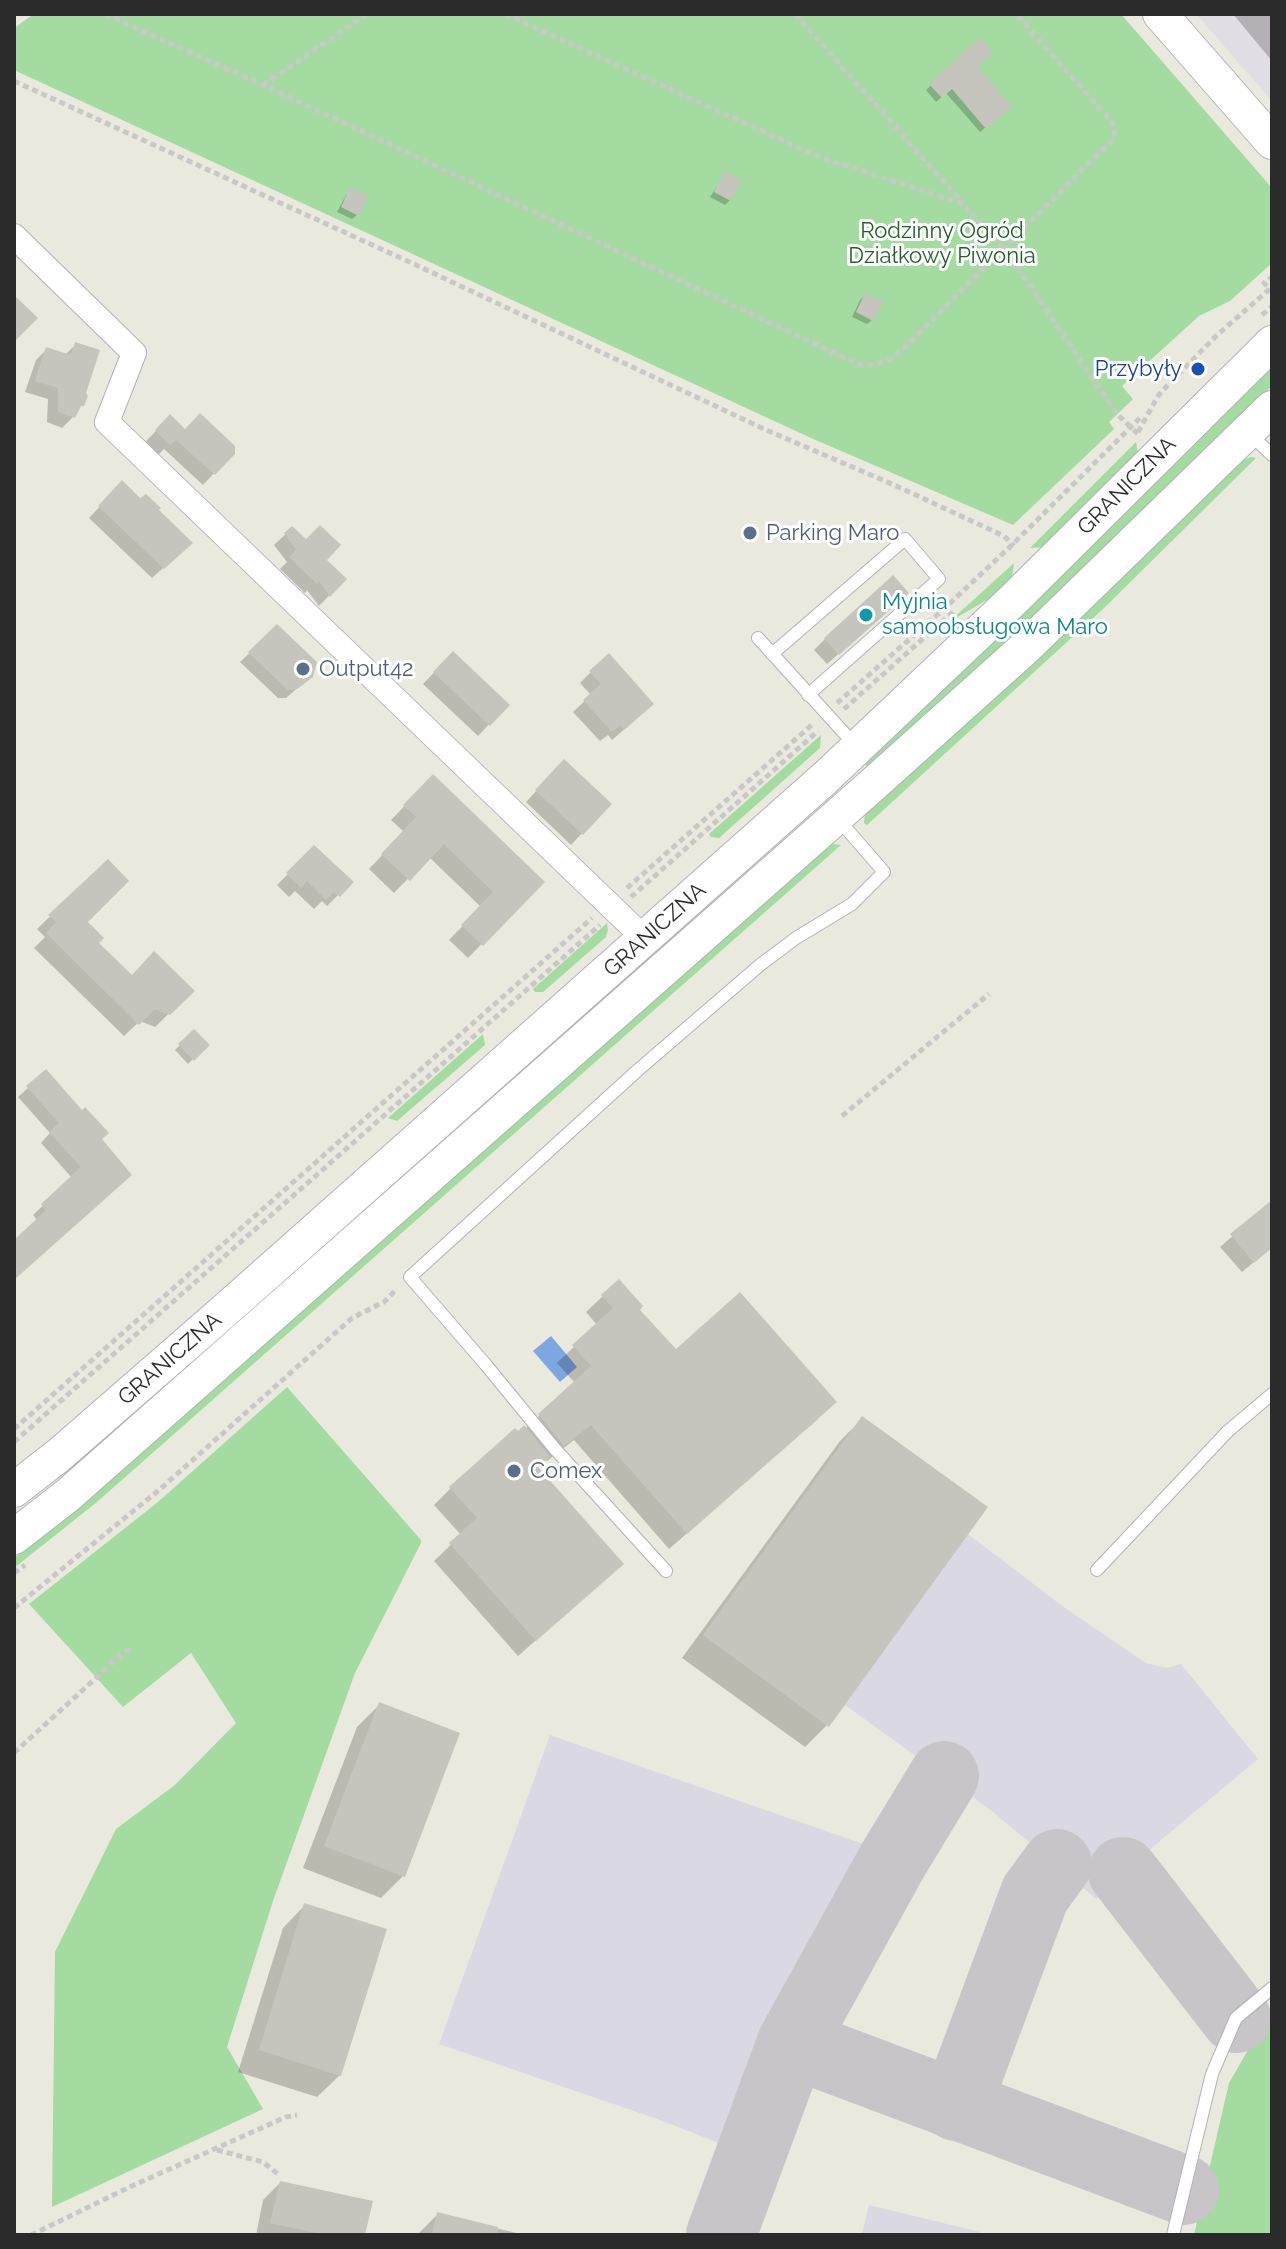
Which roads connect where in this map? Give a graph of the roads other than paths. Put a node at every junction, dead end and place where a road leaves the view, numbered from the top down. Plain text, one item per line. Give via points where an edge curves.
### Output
1 (1160, 14) edge
2 (1272, 142) edge
3 (14, 236) edge
4 (1272, 343) edge
5 (1272, 408) edge
6 (1248, 432) junction
7 (1272, 455) edge
8 (758, 638) dead end
9 (772, 654) junction
10 (808, 695) junction
11 (858, 748) junction
12 (836, 817) junction
13 (645, 939) junction
14 (1272, 1394) edge
15 (19, 1478) edge
16 (14, 1537) edge
17 (1097, 1570) dead end
18 (666, 1571) dead end
19 (1272, 1988) edge
20 (1173, 2235) edge

1 - 2 main road
3 - 13 street via 134,353 107,422
4 - 11 main road, GRANICZNA
5 - 6 main road, GRANICZNA
6 - 7 lane
6 - 12 main road, GRANICZNA via 1077,599
8 - 9 lane
9 - 10 lane
9 - 10 lane via 905,539 939,579
10 - 11 lane
11 - 13 main road, GRANICZNA
12 - 16 main road, GRANICZNA
12 - 18 lane via 884,872 852,904 760,965 410,1277
13 - 15 main road, GRANICZNA via 188,1343
14 - 17 lane via 1228,1431
19 - 20 lane via 1236,2018 1212,2074

